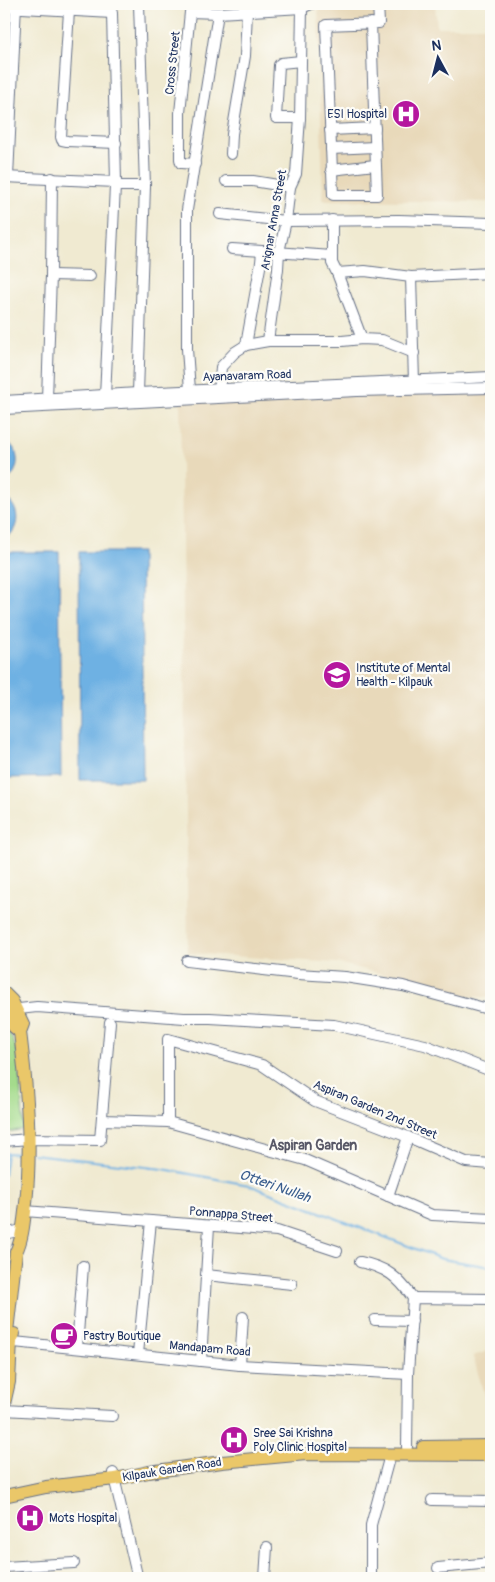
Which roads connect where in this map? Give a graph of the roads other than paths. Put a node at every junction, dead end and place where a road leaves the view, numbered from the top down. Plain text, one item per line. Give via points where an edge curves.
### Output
1 (139, 4) edge
2 (378, 4) edge
3 (16, 6) edge
4 (307, 6) edge
5 (4, 7) edge
6 (69, 11) junction
7 (247, 11) junction
8 (218, 12) junction
9 (371, 23) junction
10 (300, 61) junction
11 (300, 118) junction
12 (374, 128) junction
13 (330, 130) junction
14 (116, 143) junction
15 (375, 147) junction
16 (331, 149) junction
17 (230, 154) dead end
18 (195, 164) junction
19 (375, 165) junction
20 (331, 170) junction
21 (6, 177) edge
22 (52, 178) junction
23 (226, 181) dead end
24 (115, 184) junction
25 (145, 186) junction
26 (290, 187) junction
27 (220, 214) dead end
28 (332, 220) junction
29 (286, 221) junction
30 (491, 223) edge
31 (232, 250) dead end
32 (262, 252) junction
33 (279, 252) junction
34 (332, 256) junction
35 (491, 272) edge
36 (338, 273) junction
37 (51, 275) junction
38 (90, 276) dead end
39 (411, 276) junction
40 (362, 338) junction
41 (268, 341) junction
42 (246, 345) junction
43 (414, 354) junction
44 (491, 377) edge
45 (414, 382) junction
46 (491, 388) edge
47 (190, 390) junction
48 (138, 393) junction
49 (219, 393) junction
50 (105, 396) junction
51 (47, 399) junction
52 (4, 401) edge
53 (4, 409) edge
54 (187, 962) dead end
55 (4, 993) edge
56 (491, 1008) edge
57 (8, 1010) edge
58 (110, 1022) dead end
59 (491, 1071) edge
60 (102, 1120) junction
61 (168, 1122) junction
62 (408, 1137) junction
63 (4, 1141) edge
64 (29, 1144) junction
65 (491, 1164) edge
66 (388, 1196) junction
67 (25, 1211) junction
68 (491, 1218) edge
69 (151, 1221) junction
70 (209, 1226) junction
71 (22, 1230) junction
72 (4, 1234) edge
73 (337, 1251) dead end
74 (360, 1262) dead end
75 (83, 1266) dead end
76 (206, 1275) junction
77 (292, 1284) dead end
78 (413, 1298) junction
79 (491, 1299) edge
80 (243, 1317) dead end
81 (374, 1320) dead end
82 (412, 1321) junction
83 (8, 1341) edge
84 (77, 1348) junction
85 (138, 1354) junction
86 (200, 1361) junction
87 (240, 1365) junction
88 (408, 1374) junction
89 (7, 1382) edge
90 (4, 1404) edge
91 (4, 1410) edge
92 (112, 1416) dead end
93 (491, 1446) edge
94 (407, 1447) junction
95 (390, 1455) junction
96 (491, 1455) edge
97 (114, 1476) junction
98 (4, 1489) edge
99 (4, 1496) edge
100 (432, 1500) dead end
101 (491, 1501) edge
102 (267, 1547) dead end
103 (74, 1563) dead end
104 (491, 1563) edge
105 (4, 1567) edge
106 (438, 1568) dead end
107 (141, 1578) edge
108 (265, 1578) edge
109 (371, 1578) edge

1 - 25 street
2 - 9 street via 379,23
3 - 5 street
3 - 6 street
3 - 21 street
4 - 7 street, Cross Street
4 - 10 street, Arignar Anna Street
6 - 14 street via 112,13
6 - 14 street via 62,140
7 - 8 street, Cross Street
7 - 17 street
8 - 18 street
8 - 18 street, Cross Street via 190,12 180,113 180,163
9 - 12 street
9 - 13 street via 326,25
10 - 11 street, Arignar Anna Street
10 - 11 street via 278,65 276,118
11 - 26 street, Arignar Anna Street via 296,174
12 - 13 street
12 - 15 street
13 - 16 street
14 - 24 street
15 - 16 street
15 - 19 street
16 - 20 street
18 - 47 street via 187,210
19 - 20 street
19 - 20 street via 377,195 333,195
21 - 22 street
22 - 24 street
22 - 37 street
23 - 26 street via 253,181
24 - 25 street
24 - 50 street
25 - 48 street
26 - 29 street, Arignar Anna Street
27 - 29 street
28 - 29 street
28 - 30 street
28 - 34 street
29 - 33 street, Arignar Anna Street
31 - 32 street
32 - 33 street
32 - 42 street
33 - 34 street
33 - 41 street, Arignar Anna Street
34 - 36 street
35 - 39 street
36 - 39 street via 365,271
36 - 40 street
37 - 38 street
37 - 51 street
39 - 43 street
40 - 41 street
40 - 43 street via 382,340
41 - 42 street
42 - 49 street via 221,367
43 - 45 street
44 - 45 street, Ayanavaram Road
45 - 49 street, Ayanavaram Road
46 - 49 street, Ayanavaram Road
47 - 48 street, Ayanavaram Road
47 - 49 street, Ayanavaram Road
48 - 50 street, Ayanavaram Road
49 - 53 street, Ayanavaram Road
50 - 51 street, Ayanavaram Road
51 - 52 street, Ayanavaram Road
54 - 56 street via 345,976 403,986
55 - 57 main road via 12,1001
57 - 59 street via 36,1006 184,1018 334,1025 425,1045
57 - 64 main road via 14,1027 20,1032
58 - 60 street
60 - 61 street
60 - 64 street via 100,1140
61 - 62 street, Aspiran Garden 2nd Street via 168,1039 262,1065 315,1101
61 - 66 street via 304,1160
62 - 65 street, Aspiran Garden 2nd Street via 466,1162
62 - 66 street
63 - 64 street
64 - 67 main road
66 - 68 street via 432,1215
67 - 69 street, Ponnappa Street
67 - 71 main road
69 - 70 street, Ponnappa Street
69 - 85 street
70 - 73 street, Ponnappa Street via 277,1231
70 - 76 street
71 - 72 street
71 - 83 main road via 16,1252
74 - 78 street via 373,1264 397,1278
75 - 84 street
76 - 77 street
76 - 86 street
78 - 79 street
78 - 82 street
80 - 87 street
81 - 82 street
82 - 88 street
83 - 84 street, Mandapam Road
83 - 89 main road
84 - 85 street, Mandapam Road
85 - 86 street, Mandapam Road
86 - 87 street, Mandapam Road
87 - 88 street, Mandapam Road
88 - 94 street
89 - 90 main road
91 - 92 street
93 - 94 main road, Kilpauk Garden Road
94 - 97 main road, Kilpauk Garden Road via 304,1448 149,1466
95 - 96 main road, Kilpauk Garden Road
95 - 97 main road, Kilpauk Garden Road via 300,1455
95 - 109 street via 371,1525
97 - 98 main road, Kilpauk Garden Road
97 - 99 main road, Kilpauk Garden Road
97 - 107 street via 137,1574
100 - 101 street
102 - 108 street
103 - 105 street
104 - 106 street

